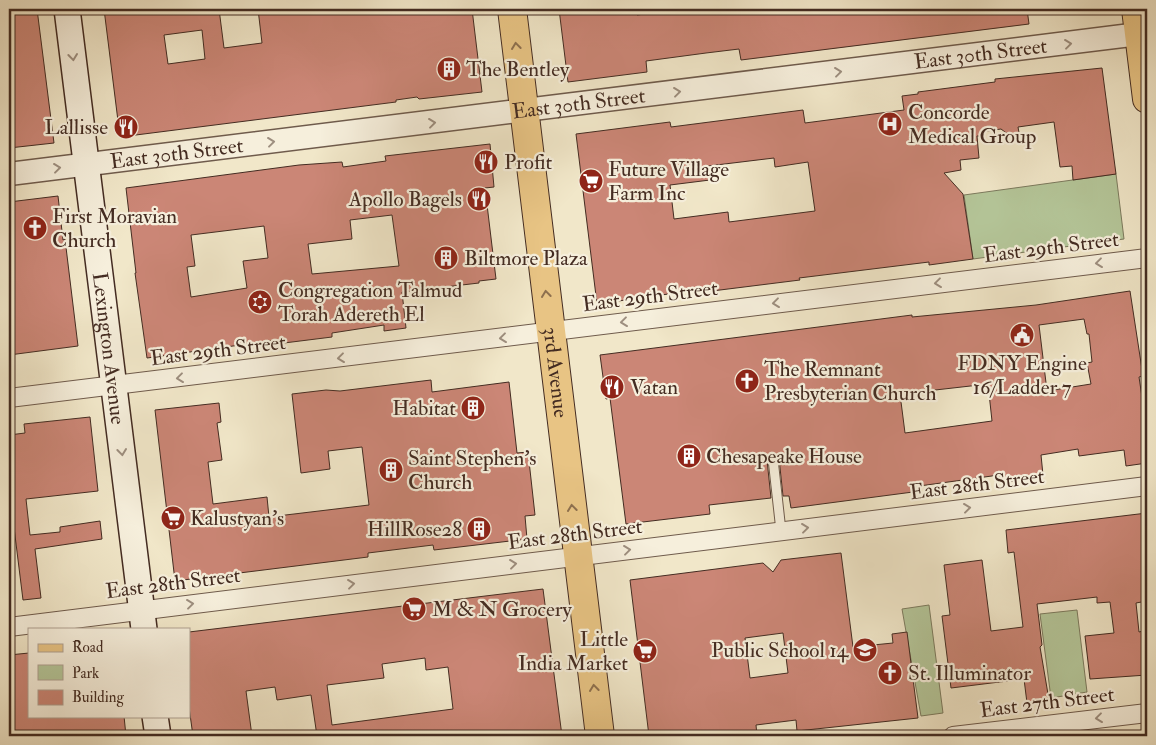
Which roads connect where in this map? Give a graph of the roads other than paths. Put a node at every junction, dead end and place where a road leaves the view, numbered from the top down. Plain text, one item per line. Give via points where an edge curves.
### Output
1 (67, 9) edge
2 (512, 9) edge
3 (1141, 25) edge
4 (1147, 99) edge
5 (524, 111) junction
6 (87, 165) junction
7 (9, 174) edge
8 (1147, 258) edge
9 (551, 332) junction
10 (114, 386) junction
11 (9, 398) edge
12 (773, 459) dead end
13 (1147, 486) edge
14 (781, 531) junction
15 (578, 556) junction
16 (143, 619) edge
17 (9, 626) edge
18 (1147, 712) edge
19 (155, 718) edge
20 (1033, 731) edge
21 (158, 736) edge
22 (600, 736) edge
23 (953, 736) edge

1 -> 6 main road, Lexington Avenue
5 -> 2 main road, 3rd Avenue
3 - 4 main road
5 -> 3 street, East 30th Street
6 -> 5 street, East 30th Street
9 -> 5 main road, 3rd Avenue
7 -> 6 street, East 30th Street
6 - 10 main road, Lexington Avenue
8 -> 9 street, East 29th Street
9 -> 10 street, East 29th Street
15 -> 9 main road, 3rd Avenue
10 - 11 street, East 29th Street
10 -> 16 main road, Lexington Avenue
12 - 14 lane
14 -> 13 street, East 28th Street
15 -> 14 street, East 28th Street
16 -> 15 street, East 28th Street
22 -> 15 main road, 3rd Avenue
16 - 17 street, East 28th Street
18 -> 20 street, East 27th Street
19 - 21 main road
20 - 23 street, East 27th Street

